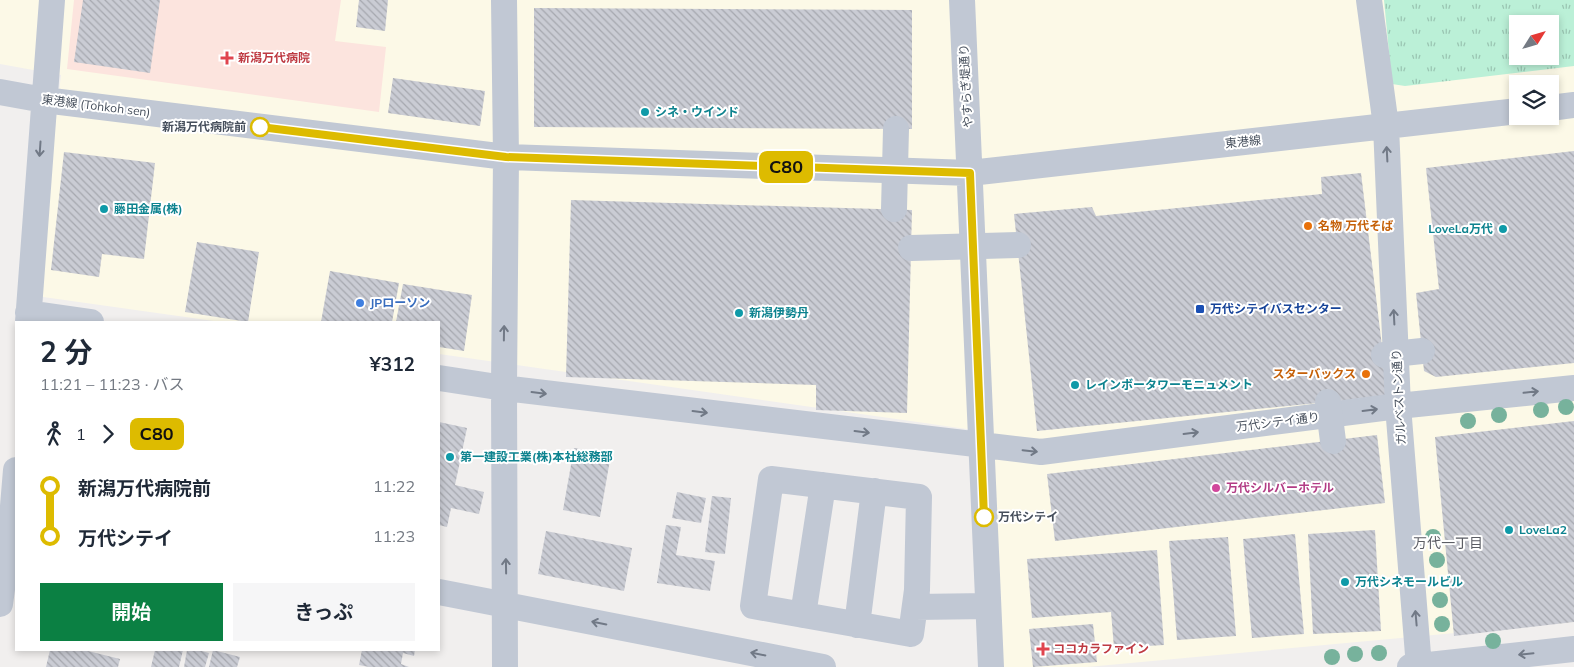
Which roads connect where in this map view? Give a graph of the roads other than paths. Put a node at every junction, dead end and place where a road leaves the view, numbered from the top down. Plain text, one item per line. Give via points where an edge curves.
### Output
1 (52, 0) edge
2 (504, 0) edge
3 (962, 0) edge
4 (1369, 0) edge
5 (0, 92) edge
6 (44, 100) junction
7 (1574, 105) edge
8 (1559, 107) edge
9 (1509, 113) edge
10 (1386, 126) junction
11 (896, 129) dead end
12 (506, 157) junction
13 (970, 173) junction
14 (894, 209) dead end
15 (1018, 245) dead end
16 (911, 248) dead end
17 (28, 318) edge
18 (75, 321) edge
19 (1422, 351) dead end
20 (1384, 355) dead end
21 (440, 378) edge
22 (504, 388) junction
23 (1574, 388) edge
24 (1328, 402) dead end
25 (1398, 406) junction
26 (1333, 440) dead end
27 (981, 446) junction
28 (823, 485) junction
29 (874, 491) junction
30 (15, 507) edge
31 (440, 592) edge
32 (988, 597) junction
33 (916, 599) junction
34 (0, 604) edge
35 (506, 605) junction
36 (803, 615) junction
37 (856, 625) junction
38 (1574, 649) edge
39 (505, 667) edge
40 (823, 667) edge
41 (991, 667) edge
42 (1410, 667) edge
43 (1420, 667) edge

1 - 6 street
2 - 12 street
3 - 13 street, やすらぎ堤通り
4 - 10 street, ガルベストン通り
5 - 6 street, 東港線 (Tohkoh sen)
6 - 12 street, 東港線 (Tohkoh sen)
6 -> 17 street
7 - 8 street
9 - 10 street, 東港線
10 - 13 street, 東港線
25 -> 10 street, ガルベストン通り
11 - 14 street, bridge
12 - 13 street, 東港線 (Tohkoh sen)
22 -> 12 street
13 - 27 street, やすらぎ堤通り
15 - 16 street, bridge
17 - 18 street
19 - 20 street, bridge
21 - 22 street, 万代シテイ通り
22 -> 27 street, 万代シテイ通り
35 -> 22 street
25 -> 23 street, 万代シテイ通り
24 - 26 street, bridge
27 -> 25 street, 万代シテイ通り via 1041,452
43 -> 25 street, ガルベストン通り
27 - 32 street, やすらぎ堤通り
28 - 29 street
28 - 36 street
28 - 36 street via 771,479 753,606
29 - 33 street via 919,497
29 - 37 street
30 - 34 street
31 - 35 street
32 - 33 street
32 - 41 street, やすらぎ堤通り
33 - 37 street via 911,634
35 - 39 street
40 -> 35 street
36 - 37 street
38 -> 43 street
42 - 43 street

